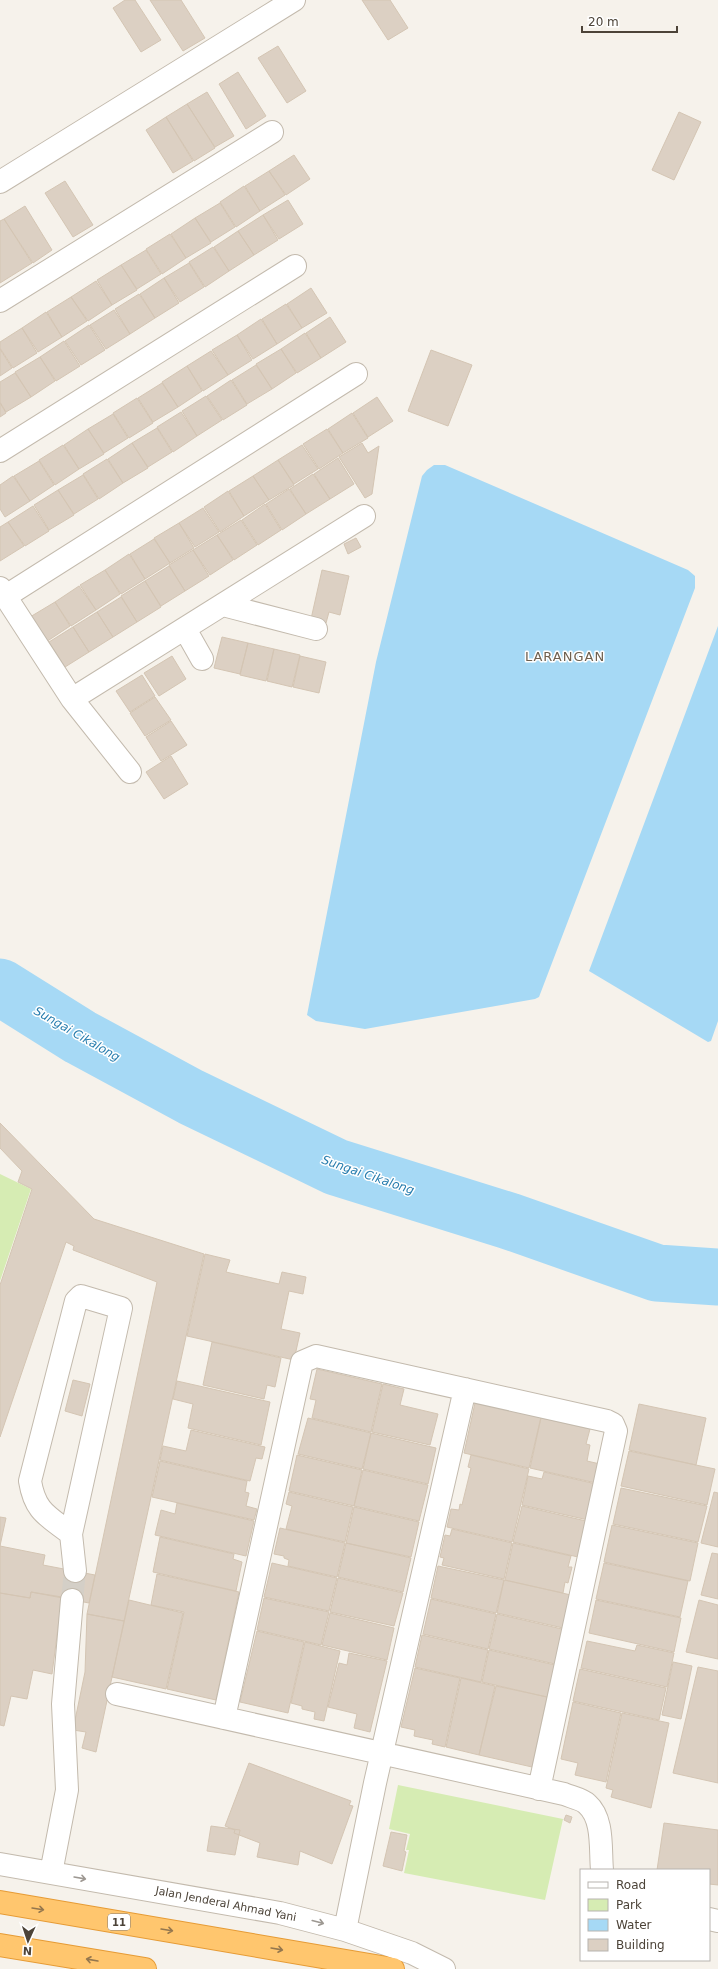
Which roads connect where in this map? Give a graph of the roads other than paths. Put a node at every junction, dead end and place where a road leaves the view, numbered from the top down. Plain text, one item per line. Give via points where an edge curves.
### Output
1 (294, 0) edge
2 (272, 132) dead end
3 (0, 182) edge
4 (296, 266) dead end
5 (0, 301) edge
6 (356, 374) dead end
7 (0, 451) edge
8 (364, 516) dead end
9 (3, 592) edge
10 (223, 604) junction
11 (185, 629) junction
12 (316, 629) dead end
13 (202, 659) dead end
14 (72, 699) junction
15 (130, 772) dead end
16 (465, 1389) junction
17 (71, 1534) junction
18 (75, 1571) tunnel mouth
19 (72, 1600) tunnel mouth
20 (117, 1694) dead end
21 (224, 1718) junction
22 (382, 1753) junction
23 (539, 1789) junction
24 (0, 1864) edge
25 (602, 1869) edge
26 (51, 1873) junction
27 (0, 1902) edge
28 (345, 1930) junction
29 (0, 1945) edge
30 (144, 1969) edge
31 (393, 1969) edge
32 (444, 1969) edge

1 - 3 street
2 - 5 street
4 - 7 street
6 - 9 street
8 - 10 street
9 - 14 street
10 - 11 street
10 - 12 street
11 - 13 street
11 - 14 street
14 - 15 street
16 - 21 street via 316,1356 302,1362
16 - 22 street
16 - 23 street via 607,1421 615,1428
17 - 17 street via 121,1308 81,1296 76,1301 30,1481 33,1497 42,1512
17 - 18 street
19 - 26 street via 63,1704 67,1790
20 - 21 street
21 - 22 street
22 - 23 street
22 - 28 street
23 - 25 street via 564,1794 586,1803 594,1813 598,1826
24 - 26 street, Jalan Jenderal Ahmad Yani
26 -> 28 street, Jalan Jenderal Ahmad Yani via 280,1913
27 -> 31 highway, 11
28 - 32 street, Jalan Jenderal Ahmad Yani via 412,1953
30 -> 29 highway

